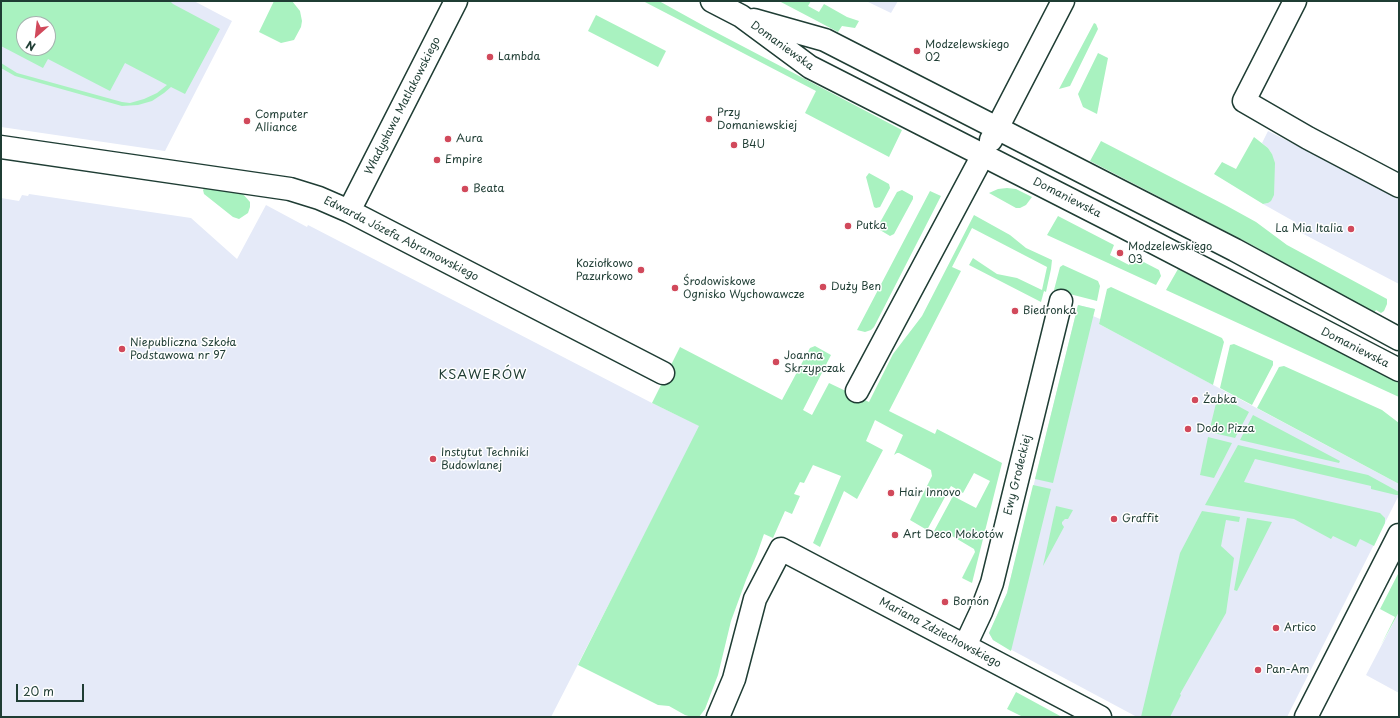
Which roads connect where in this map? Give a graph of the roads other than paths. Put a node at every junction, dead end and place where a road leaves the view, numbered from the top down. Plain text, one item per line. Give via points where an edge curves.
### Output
1 (456, 1) edge
2 (712, 1) edge
3 (1063, 1) edge
4 (1295, 1) edge
5 (741, 16) junction
6 (997, 128) junction
7 (1, 147) edge
8 (983, 155) junction
9 (1399, 186) edge
10 (349, 211) junction
11 (1061, 300) dead end
12 (1399, 339) edge
13 (1399, 370) edge
14 (663, 373) dead end
15 (857, 391) dead end
16 (1399, 535) edge
17 (966, 646) junction
18 (718, 717) edge
19 (1100, 717) edge
20 (1306, 717) edge

1 - 10 street, Władysława Matlakowskiego
2 - 5 street, Domaniewska
3 - 6 street
4 - 9 street via 1244,101
5 - 6 street, Domaniewska via 825,40
5 - 8 street, Domaniewska via 810,67
6 - 8 street
6 - 12 street, Domaniewska via 1235,250
7 - 10 street, Edwarda Józefa Abramowskiego via 290,189
8 - 13 street, Domaniewska
8 - 15 street
10 - 14 street, Edwarda Józefa Abramowskiego
11 - 17 street, Ewy Grodeckiej via 992,583
16 - 20 street
17 - 18 street, Mariana Zdziechowskiego via 781,549 755,599 734,679
17 - 19 street, Mariana Zdziechowskiego

